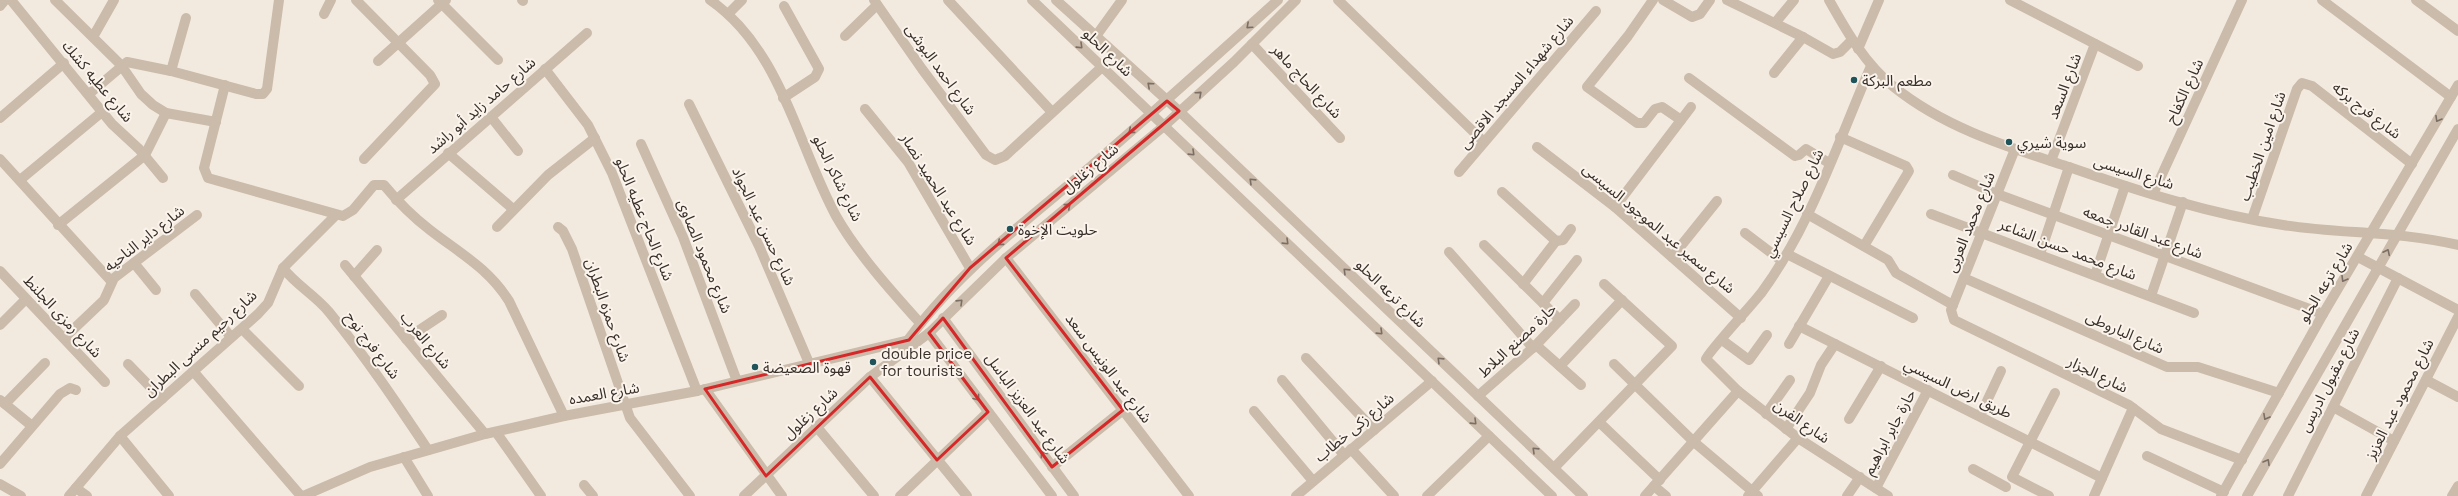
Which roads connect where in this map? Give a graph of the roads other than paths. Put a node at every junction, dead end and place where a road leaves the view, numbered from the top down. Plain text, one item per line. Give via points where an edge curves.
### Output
1 (5, 0) edge
2 (11, 0) edge
3 (55, 0) edge
4 (114, 0) edge
5 (279, 0) edge
6 (331, 0) edge
7 (356, 0) edge
8 (710, 0) edge
9 (742, 0) edge
10 (948, 0) edge
11 (1032, 0) edge
12 (1056, 0) edge
13 (1122, 0) edge
14 (1278, 0) edge
15 (1296, 0) edge
16 (1338, 0) edge
17 (1653, 0) edge
18 (1663, 0) edge
19 (1710, 0) edge
20 (1727, 0) edge
21 (1794, 0) edge
22 (1830, 0) edge
23 (1878, 0) edge
24 (2010, 0) edge
25 (2242, 0) edge
26 (2322, 0) edge
27 (2416, 0) edge
28 (442, 1) edge
29 (875, 2) edge
30 (0, 6) edge
31 (784, 6) dead end
32 (1596, 11) dead end
33 (324, 14) dead end
34 (728, 14) junction
35 (186, 18) dead end
36 (1077, 20) junction
37 (1775, 23) junction
38 (2458, 31) edge
39 (1067, 33) junction
40 (587, 34) dead end
41 (846, 36) dead end
42 (1096, 36) junction
43 (94, 37) junction
44 (1803, 37) junction
45 (1852, 40) junction
46 (399, 42) junction
47 (1252, 44) junction
48 (2095, 44) junction
49 (1858, 49) junction
50 (498, 60) dead end
51 (378, 61) dead end
52 (64, 63) junction
53 (121, 65) junction
54 (1872, 66) junction
55 (2138, 66) dead end
56 (1102, 67) junction
57 (546, 69) junction
58 (171, 71) junction
59 (1774, 73) dead end
60 (1689, 78) dead end
61 (2302, 83) joint
62 (225, 84) junction
63 (2458, 85) edge
64 (89, 94) junction
65 (2451, 97) junction
66 (783, 98) junction
67 (1167, 101) junction
68 (690, 104) dead end
69 (1692, 107) dead end
70 (865, 109) dead end
71 (1179, 111) junction
72 (102, 112) junction
73 (1052, 112) junction
74 (166, 113) junction
75 (1152, 114) junction
76 (491, 117) junction
77 (0, 118) edge
78 (1681, 120) junction
79 (216, 122) junction
80 (1164, 126) junction
81 (2458, 129) edge
82 (1840, 137) junction
83 (595, 138) junction
84 (1340, 138) dead end
85 (1484, 142) junction
86 (641, 144) dead end
87 (1536, 147) dead end
88 (2015, 149) junction
89 (518, 151) dead end
90 (448, 153) junction
91 (145, 155) junction
92 (0, 159) edge
93 (364, 159) dead end
94 (2051, 161) junction
95 (1829, 164) junction
96 (2412, 164) junction
97 (2069, 167) junction
98 (1459, 172) dead end
99 (1953, 174) dead end
100 (163, 178) dead end
101 (20, 180) junction
102 (2125, 186) junction
103 (1502, 192) dead end
104 (1997, 194) junction
105 (2153, 194) junction
106 (396, 200) junction
107 (1717, 201) dead end
108 (2183, 202) junction
109 (1615, 207) junction
110 (513, 209) junction
111 (1807, 214) junction
112 (1932, 214) dead end
113 (197, 215) dead end
114 (336, 215) junction
115 (2053, 215) junction
116 (2252, 219) junction
117 (58, 225) junction
118 (497, 227) dead end
119 (558, 228) dead end
120 (1571, 229) dead end
121 (1982, 232) junction
122 (1745, 233) dead end
123 (2372, 233) junction
124 (2396, 234) junction
125 (2108, 236) junction
126 (1556, 241) junction
127 (1484, 245) dead end
128 (2458, 245) edge
129 (1864, 246) junction
130 (377, 250) dead end
131 (1449, 252) dead end
132 (2040, 254) junction
133 (2165, 255) junction
134 (1672, 257) junction
135 (2358, 257) junction
136 (1006, 258) junction
137 (1785, 258) junction
138 (1577, 260) dead end
139 (134, 263) junction
140 (345, 265) dead end
141 (282, 268) junction
142 (970, 268) junction
143 (2380, 268) junction
144 (0, 271) edge
145 (2095, 275) junction
146 (354, 276) junction
147 (1829, 276) junction
148 (1964, 278) junction
149 (2398, 278) junction
150 (111, 281) junction
151 (1524, 284) junction
152 (1604, 284) dead end
153 (156, 290) dead end
154 (195, 294) dead end
155 (2151, 296) junction
156 (26, 299) junction
157 (1622, 300) junction
158 (1543, 303) junction
159 (1575, 304) dead end
160 (1953, 305) junction
161 (2458, 310) edge
162 (2194, 313) dead end
163 (2323, 314) junction
164 (442, 315) dead end
165 (2458, 317) edge
166 (944, 318) junction
167 (1741, 318) junction
168 (1913, 318) dead end
169 (1560, 320) junction
170 (920, 324) junction
171 (0, 325) edge
172 (1799, 326) junction
173 (242, 329) junction
174 (929, 333) junction
175 (1767, 335) dead end
176 (231, 337) junction
177 (64, 338) junction
178 (406, 339) junction
179 (1722, 340) junction
180 (911, 341) junction
181 (1789, 344) dead end
182 (1835, 344) junction
183 (1535, 346) junction
184 (1306, 358) dead end
185 (1706, 360) joint
186 (44, 363) dead end
187 (809, 363) junction
188 (128, 364) dead end
189 (1614, 364) dead end
190 (1560, 366) junction
191 (1881, 366) junction
192 (194, 371) junction
193 (2001, 371) dead end
194 (870, 377) junction
195 (1282, 380) dead end
196 (1790, 380) dead end
197 (2426, 380) junction
198 (738, 381) junction
199 (1432, 381) junction
200 (105, 382) dead end
201 (1582, 385) dead end
202 (1636, 385) junction
203 (299, 386) dead end
204 (76, 390) dead end
205 (701, 390) junction
206 (1928, 390) junction
207 (1738, 391) junction
208 (2055, 393) dead end
209 (2279, 393) junction
210 (1478, 396) junction
211 (2458, 397) edge
212 (162, 399) junction
213 (2, 402) edge
214 (624, 405) junction
215 (2332, 407) junction
216 (2133, 408) junction
217 (1123, 410) junction
218 (1254, 411) dead end
219 (988, 412) junction
220 (1766, 414) junction
221 (564, 416) junction
222 (1980, 416) junction
223 (1849, 420) dead end
224 (1599, 422) junction
225 (32, 426) junction
226 (816, 426) junction
227 (1786, 429) junction
228 (1374, 430) junction
229 (496, 432) junction
230 (485, 434) junction
231 (120, 436) junction
232 (1489, 436) junction
233 (1798, 438) junction
234 (2030, 441) junction
235 (2394, 441) junction
236 (1694, 442) junction
237 (428, 450) junction
238 (1348, 452) junction
239 (2147, 456) dead end
240 (404, 457) junction
241 (937, 460) junction
242 (2242, 460) junction
243 (0, 464) edge
244 (1052, 467) junction
245 (1554, 468) junction
246 (1973, 469) dead end
247 (766, 476) junction
248 (1860, 477) junction
249 (2012, 477) junction
250 (2102, 478) junction
251 (1313, 481) junction
252 (1657, 483) junction
253 (0, 484) edge
254 (584, 485) dead end
255 (2458, 486) edge
256 (1876, 488) junction
257 (72, 492) edge
258 (2004, 492) edge
259 (1752, 494) edge
260 (2222, 494) edge
261 (1549, 495) edge
262 (21, 496) edge
263 (87, 496) edge
264 (169, 496) edge
265 (302, 496) edge
266 (428, 496) edge
267 (540, 496) edge
268 (593, 496) edge
269 (690, 496) edge
270 (744, 496) edge
271 (782, 496) edge
272 (874, 496) edge
273 (900, 496) edge
274 (966, 496) edge
275 (1052, 496) edge
276 (1074, 496) edge
277 (1189, 496) edge
278 (1296, 496) edge
279 (1394, 496) edge
280 (1427, 496) edge
281 (1583, 496) edge
282 (1646, 496) edge
283 (1666, 496) edge
284 (1847, 496) edge
285 (1888, 496) edge
286 (2049, 496) edge
287 (2094, 496) edge
288 (2247, 496) edge
289 (2288, 496) edge
290 (2366, 496) edge
291 (2452, 496) edge

1 - 30 street
2 - 52 street, شارع عطيه كشك
3 - 43 street
4 - 43 street
5 - 62 street via 265,92 256,94
6 - 33 street
7 - 46 street
8 - 34 street, شارع شاكر الحلو
9 - 34 street
10 - 73 street
11 - 39 street, شارع الحلو
12 - 36 street, شارع الحلو
13 - 42 street
14 -> 67 street, شارع زغلول
15 - 47 street, شارع زغلول
16 - 85 street
17 - 78 street via 1628,36 1588,85 1588,89 1637,123 1647,121 1658,107 1665,108
18 - 19 street via 1692,17 1700,14
20 - 37 street
21 - 37 street
22 - 45 street, شارع السيسى
23 - 49 street
24 - 48 street
25 - 105 street, شارع الكفاح
26 - 65 street
27 - 38 street
28 - 46 street
28 - 50 street
29 - 41 street
29 - 73 street, شارع احمد البوشى via 986,155 995,160 1005,156
31 - 66 street via 819,69 815,77
32 - 85 street, شارع شهداء المسجد الاقصى
34 - 66 street, شارع شاكر الحلو via 748,34
35 - 58 street
36 - 39 street
36 - 42 street, شارع الحلو
37 - 44 street
39 -> 56 street, شارع الحلو
40 - 57 street, شارع حامد زايد أبو راشد
67 -> 42 street, شارع الحلو
43 - 53 street
44 - 45 street via 1833,54 1840,52
44 - 59 street
45 - 49 street, شارع السيسى
46 - 51 street
46 - 93 street via 434,79 432,89
71 -> 47 street, شارع زغلول
47 - 84 street, شارع الحاج ماهر
48 - 55 street
48 - 94 street, شارع السعد
49 - 54 street, شارع السيسى
52 - 64 street, شارع عطيه كشك
52 - 77 street
53 - 58 street via 136,62
53 - 64 street
53 - 74 street via 147,100
54 - 82 street, شارع صلاح السيسي
54 - 88 street, شارع السيسى via 1892,86 1924,110 1988,140
56 - 73 street
56 - 75 street, شارع الحلو
57 - 76 street, شارع حامد زايد أبو راشد
57 - 83 street, شارع الحاج عطيه الحلو
58 - 62 street
60 - 95 street via 1795,156 1806,149
61 - 96 street, شارع فرج بركه via 2312,86
61 - 116 street, شارع امين الخطيب via 2297,90
62 - 79 street
63 - 65 street, شارع ترعه الحلو
64 - 72 street, شارع عطيه كشك
65 -> 96 street, شارع ترعه الحلو
66 - 170 street, شارع شاكر الحلو via 837,217 884,282
67 - 71 street, شارع الحلو
67 - 75 street, شارع زغلول
68 - 187 street, شارع حسن عبد الجواد via 758,246
69 - 78 street
70 - 142 street, شارع عبد الحميد نصار via 908,162
71 - 80 street, شارع زغلول
210 -> 71 street, شارع ترعه الحلو
72 - 91 street, شارع عطيه كشك
72 - 101 street
74 - 79 street
74 - 91 street
75 - 80 street, شارع الحلو
75 -> 142 street, شارع زغلول
76 - 89 street
76 - 90 street, شارع حامد زايد أبو راشد
78 - 109 street
79 - 114 street via 204,168 208,178
136 -> 80 street, شارع زغلول
80 -> 199 street
81 - 124 street
82 - 95 street, شارع صلاح السيسي
82 - 129 street via 1906,166 1909,171
83 - 110 street via 548,175
83 - 205 street, شارع الحاج عطيه الحلو via 612,173
85 - 98 street, شارع شهداء المسجد الاقصى
86 - 198 street, شارع محمود الصاوى via 683,237
87 - 109 street, شارع سمير عبد الموجود السيسى
88 - 94 street, شارع السيسى
88 - 104 street, شارع محمد العربى
90 - 106 street, شارع حامد زايد أبو راشد
90 - 110 street
91 - 100 street, شارع عطيه كشك
91 - 117 street
92 - 101 street
94 - 97 street, شارع السيسى
95 - 111 street, شارع صلاح السيسي
96 - 123 street, شارع ترعه الحلو
97 - 102 street, شارع السيسى
97 - 115 street
99 - 104 street, شارع عبد القادر جمعه
101 - 117 street
102 - 105 street, شارع السيسى
102 - 125 street
103 - 126 street
104 - 115 street, شارع عبد القادر جمعه
104 - 121 street, شارع محمد العربى
105 - 108 street, شارع السيسى
106 - 114 street via 384,185 374,185 348,214
106 - 221 street via 429,229 479,265 501,288
107 - 134 street
108 - 116 street, شارع السيسى
108 - 133 street
109 - 134 street, شارع سمير عبد الموجود السيسى
110 - 118 street
111 - 129 street
111 - 137 street, شارع صلاح السيسي
112 - 121 street, شارع محمد حسن الشاعر
113 - 139 street, شارع داير الناحيه
114 - 141 street, شارع رحيم منسى البطران
115 - 125 street, شارع عبد القادر جمعه
115 - 132 street
116 - 123 street, شارع السيسى via 2312,229
117 - 150 street
119 - 214 street, شارع حمزه البطران via 563,231 572,249
120 - 126 street via 1563,240
121 - 132 street, شارع محمد حسن الشاعر
121 - 148 street, شارع محمد العربى
122 - 137 street
123 - 124 street, شارع السيسى
123 - 135 street, شارع ترعه الحلو
124 - 128 street, شارع السيسى
143 -> 124 street
125 - 133 street, شارع عبد القادر جمعه
125 - 145 street
126 - 151 street
127 - 151 street
129 - 160 street via 1890,261 1896,273
130 - 146 street
131 - 183 street
132 - 145 street, شارع محمد حسن الشاعر
133 - 155 street
133 - 163 street, شارع عبد القادر جمعه
134 - 167 street, شارع سمير عبد الموجود السيسى
135 - 143 street
135 -> 163 street, شارع ترعه الحلو
166 -> 136 street, شارع زغلول
136 - 217 street, شارع عبد الونيس سعد
137 - 147 street
137 - 167 street, شارع صلاح السيسي
138 - 158 street
139 - 150 street, شارع داير الناحيه
139 - 153 street
140 - 146 street, شارع العرب
141 - 173 street, شارع رحيم منسى البطران via 268,303
141 - 237 street, شارع فرج نوح via 298,286 328,311 377,373
142 - 170 street, شارع زغلول
143 - 149 street
288 -> 143 street
144 - 156 street, شارع رمزى الجلنط
145 - 155 street, شارع محمد حسن الشاعر
146 - 178 street, شارع العرب
147 - 168 street
147 - 172 street
148 - 160 street, شارع محمد العربى
148 - 209 street, شارع الباروطى via 2167,367 2198,367
149 - 161 street
149 - 215 street, شارع مقبول ادريس
150 - 177 street, شارع داير الناحيه via 104,300
151 - 158 street
152 - 157 street
154 - 176 street
155 - 162 street, شارع محمد حسن الشاعر
156 - 171 street
156 - 177 street, شارع رمزى الجلنط
157 - 190 street
157 - 202 street via 1672,346
158 - 169 street
159 - 169 street, حارة مصنع البلاط
160 - 216 street, شارع الجزار via 1951,310 1954,320
163 - 209 street, شارع ترعه الحلو
164 - 178 street
165 - 197 street, شارع محمود عبد العزيز
166 - 174 street, شارع زغلول
244 -> 166 street, شارع عبد العزيز الباسل
167 - 179 street, شارع صلاح السيسي
169 - 183 street, حارة مصنع البلاط
170 - 180 street, شارع زغلول
172 - 181 street
172 - 182 street, طريق ارض السيسي
173 - 176 street, شارع رحيم منسى البطران
173 - 203 street
174 - 180 street, شارع زغلول
174 -> 219 street
175 - 179 street via 1749,360
176 - 192 street, شارع رحيم منسى البطران
177 - 200 street, شارع رمزى الجلنط
178 - 230 street, شارع العرب
179 - 185 street, شارع صلاح السيسي
180 - 187 street, شارع العمده
180 - 194 street, شارع زغلول
182 - 191 street, طريق ارض السيسي
182 - 227 street via 1821,365 1810,393
183 - 190 street
183 - 210 street, حارة مصنع البلاط
184 - 228 street
185 - 207 street, شارع الفرن
186 - 213 street
187 - 198 street, شارع العمده
188 - 212 street
189 - 202 street
190 - 201 street
191 - 206 street, طريق ارض السيسي
191 - 223 street
192 - 212 street, شارع رحيم منسى البطران
192 - 265 street
193 - 222 street
194 - 226 street, شارع زغلول
194 - 241 street
195 - 238 street
196 - 220 street
197 - 211 street
197 - 235 street, شارع محمود عبد العزيز
198 - 205 street, شارع العمده
199 - 228 street, شارع زكى خطاب
199 -> 232 street
202 - 224 street
202 - 236 street
204 - 225 street via 70,388 60,394
205 - 214 street, شارع العمده
205 - 247 street, شارع الحاج عطيه الحلو
206 - 222 street, طريق ارض السيسي
206 - 256 street, حارة جابر ابراهيم
207 - 220 street, شارع الفرن
207 - 236 street
208 - 234 street
209 -> 242 street, شارع ترعه الحلو
245 -> 210 street, شارع ترعه الحلو
212 - 231 street, شارع رحيم منسى البطران
213 - 225 street
214 - 221 street, شارع العمده
214 - 269 street, شارع حمزه البطران via 637,430
215 - 235 street
215 - 289 street, شارع مقبول ادريس
216 - 242 street, شارع الجزار via 2161,429
216 - 250 street
217 - 244 street
217 - 277 street, شارع عبد الونيس سعد
218 - 251 street
219 - 241 street
219 - 275 street
220 - 227 street, شارع الفرن
221 - 229 street, شارع العمده
222 - 234 street, طريق ارض السيسي
224 - 245 street
224 - 252 street
225 - 243 street
226 - 247 street, شارع زغلول
226 - 272 street
227 - 233 street, شارع الفرن
228 - 238 street, شارع زكى خطاب
229 - 230 street, شارع العمده
229 - 267 street
230 - 237 street, شارع العمده
231 - 257 street, شارع رحيم منسى البطران
231 - 264 street
232 - 261 street
232 - 280 street
233 - 248 street, شارع الفرن
233 - 259 street
234 - 249 street
234 - 250 street, طريق ارض السيسي
235 - 290 street, شارع محمود عبد العزيز
236 - 252 street
236 - 259 street
237 - 240 street, شارع العمده
238 - 251 street, شارع زكى خطاب
238 - 279 street
239 - 260 street
240 - 265 street, شارع العمده via 338,479
240 - 266 street
241 - 273 street
241 - 274 street
242 - 260 street, شارع ترعه الحلو
244 - 276 street, شارع عبد العزيز الباسل
245 - 281 street, شارع ترعه الحلو
246 - 258 street
247 - 270 street, شارع زغلول
247 - 271 street, شارع الحاج عطيه الحلو
248 - 256 street, شارع الفرن
248 - 284 street
249 - 258 street
249 - 286 street
250 - 287 street
251 - 278 street, شارع زكى خطاب
252 - 282 street
252 - 283 street
253 - 262 street
254 - 268 street
255 - 291 street
256 - 285 street, شارع الفرن
257 - 263 street, شارع رحيم منسى البطران

